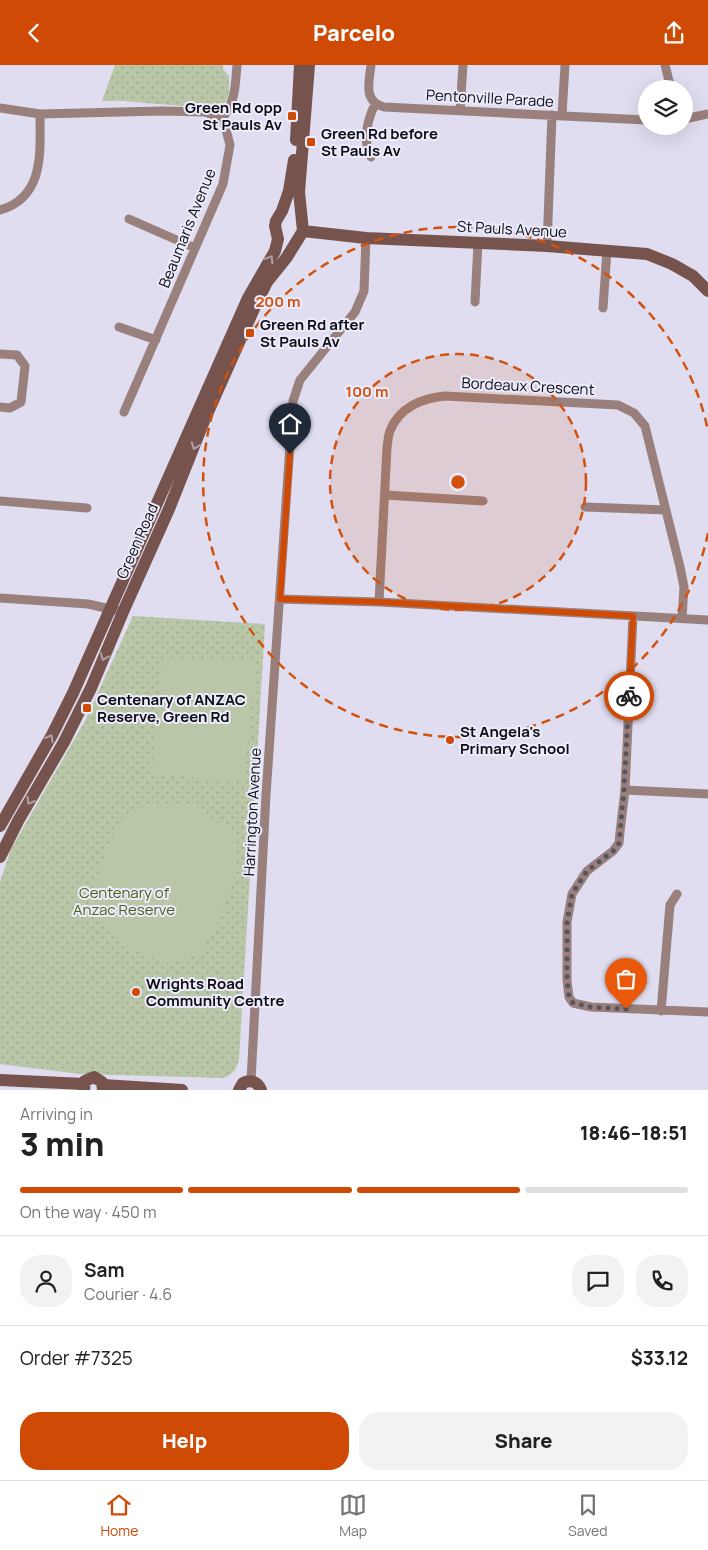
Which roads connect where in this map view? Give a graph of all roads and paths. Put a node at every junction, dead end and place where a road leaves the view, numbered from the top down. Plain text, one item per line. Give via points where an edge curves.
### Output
1 (237, 65) edge
2 (300, 65) edge
3 (309, 65) edge
4 (371, 65) edge
5 (463, 65) edge
6 (565, 65) edge
7 (665, 65) edge
8 (669, 80) edge
9 (375, 104) junction
10 (0, 107) edge
11 (460, 110) junction
12 (40, 114) junction
13 (708, 114) edge
14 (552, 115) junction
15 (562, 115) junction
16 (693, 117) edge
17 (221, 120) junction
18 (638, 120) edge
19 (371, 157) dead end
20 (0, 210) edge
21 (278, 217) junction
22 (129, 219) dead end
23 (302, 230) junction
24 (276, 232) junction
25 (366, 238) junction
26 (478, 243) junction
27 (547, 247) junction
28 (195, 249) junction
29 (607, 250) junction
30 (708, 291) edge
31 (475, 302) dead end
32 (603, 308) dead end
33 (119, 327) dead end
34 (156, 340) junction
35 (0, 353) edge
36 (0, 407) edge
37 (124, 412) dead end
38 (385, 495) junction
39 (0, 501) edge
40 (483, 501) dead end
41 (585, 507) dead end
42 (87, 508) dead end
43 (666, 510) junction
44 (0, 598) edge
45 (280, 599) junction
46 (379, 602) junction
47 (117, 610) junction
48 (633, 616) junction
49 (682, 618) junction
50 (708, 620) edge
51 (624, 790) junction
52 (708, 794) edge
53 (0, 826) edge
54 (0, 857) edge
55 (677, 894) dead end
56 (661, 1011) junction
57 (708, 1012) edge
58 (0, 1080) edge
59 (251, 1081) junction
60 (84, 1087) edge
61 (103, 1088) edge
62 (182, 1090) edge
63 (239, 1090) edge
64 (260, 1090) edge

1 - 17 street via 235,95
2 - 21 main road via 293,171
3 - 23 main road via 299,192
4 - 9 street via 369,89
5 - 11 street
6 - 15 street
7 - 8 street
9 - 11 street, Pentonville Parade
9 - 19 street via 367,120 366,148
10 - 12 street
11 - 14 street, Pentonville Parade
12 - 17 street via 205,112
12 - 20 street via 38,175 27,194
13 - 16 street
14 - 15 street, Pentonville Parade
14 - 27 street
15 - 18 street, Pentonville Parade
17 - 28 street, Beaumaris Avenue via 230,145 223,184
21 - 23 main road via 283,213 294,213
21 - 24 main road
22 - 28 street
23 - 24 main road via 294,240 285,240
23 - 25 main road, St Pauls Avenue
23 -> 47 main road, Green Road via 257,302 204,421 170,509
47 -> 24 main road, Green Road via 248,298 275,251
25 - 26 main road, St Pauls Avenue
25 - 45 street, Harrington Avenue via 364,291 355,312 300,380 293,401
26 - 27 main road, St Pauls Avenue
26 - 31 street
27 - 29 main road, St Pauls Avenue
28 - 34 street, Beaumaris Avenue
29 - 30 main road, St Pauls Avenue via 647,254 672,263
29 - 32 street
33 - 34 street
34 - 37 street, Beaumaris Avenue
35 - 36 street via 17,355 25,366 21,402 10,408
38 - 40 street
38 - 43 street, Bordeaux Crescent via 390,430 415,403 445,396 618,405 634,413 645,426
38 - 46 street, Bordeaux Crescent
39 - 42 street
41 - 43 street
43 - 49 street, Bordeaux Crescent via 684,587
44 - 47 street via 88,604
45 - 46 street
45 - 59 street, Harrington Avenue
46 - 48 street
53 -> 47 main road, Green Road
47 -> 54 main road, Green Road via 91,688
48 - 49 street
48 - 51 street
49 - 50 street
51 - 52 street
51 - 56 street via 619,843 587,871 572,894 567,922 569,997 573,1003 591,1007
55 - 56 street via 670,905
56 - 57 street
58 - 60 main road
59 - 63 main road via 243,1083
59 - 64 main road
60 - 61 main road via 88,1079 94,1077 100,1079
61 - 62 main road

